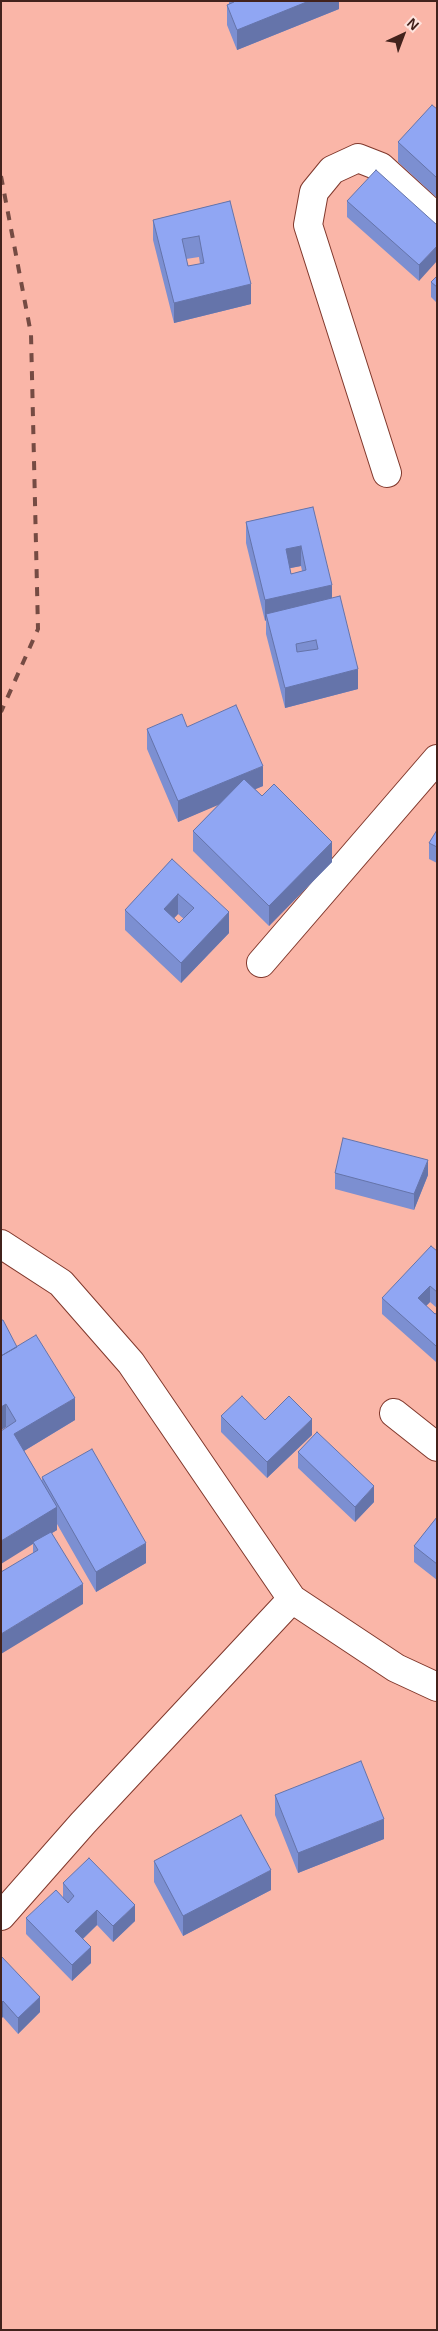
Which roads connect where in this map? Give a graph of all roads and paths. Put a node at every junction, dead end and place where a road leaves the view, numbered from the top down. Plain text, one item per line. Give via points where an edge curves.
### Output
1 (437, 218) edge
2 (387, 472) dead end
3 (437, 758) edge
4 (261, 963) dead end
5 (1, 1244) edge
6 (394, 1413) dead end
7 (437, 1447) edge
8 (292, 1599) junction
9 (437, 1687) edge
10 (1, 1916) edge

1 - 2 street via 382,166 358,158 332,170 314,192 308,225
3 - 4 street
5 - 8 street via 61,1283 131,1364
6 - 7 street
8 - 9 street via 396,1668
8 - 10 street

